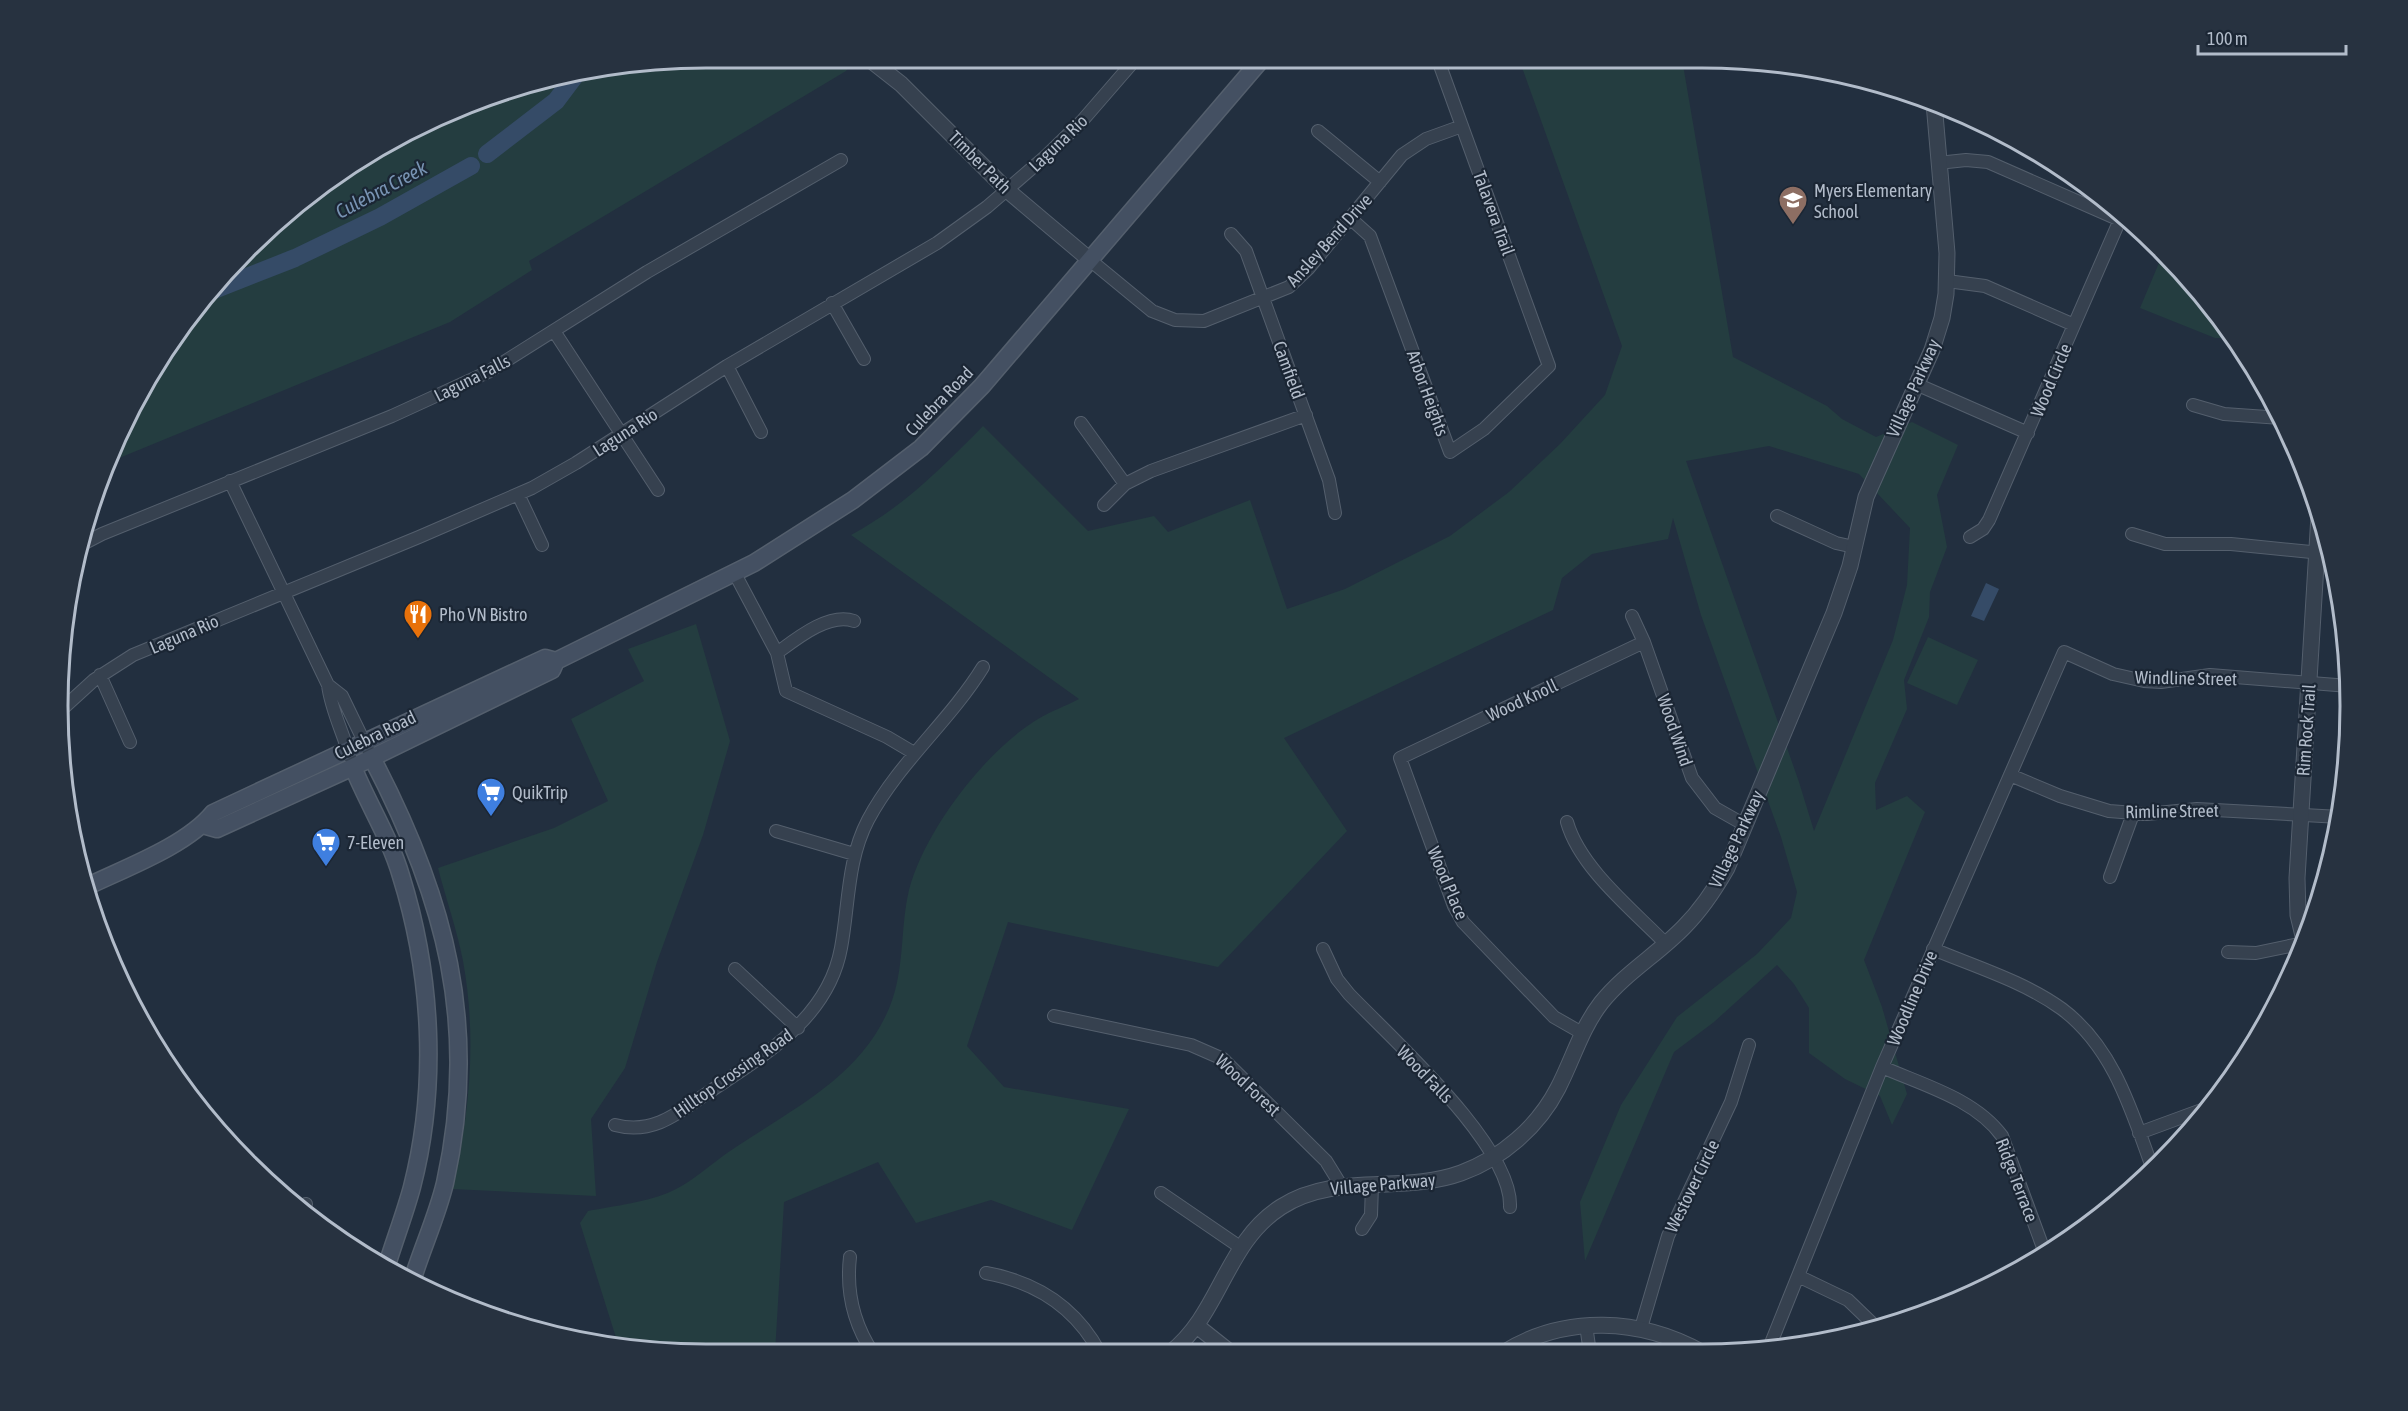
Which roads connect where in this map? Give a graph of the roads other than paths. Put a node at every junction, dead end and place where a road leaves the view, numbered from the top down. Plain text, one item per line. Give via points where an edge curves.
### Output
1 (879, 67) edge
2 (1129, 67) edge
3 (1254, 67) edge
4 (1441, 67) edge
5 (1935, 111) edge
6 (1462, 126) junction
7 (1318, 131) dead end
8 (842, 160) dead end
9 (1938, 163) junction
10 (1380, 182) junction
11 (1007, 190) junction
12 (2106, 212) edge
13 (1350, 218) junction
14 (2119, 223) edge
15 (1231, 234) dead end
16 (1090, 260) junction
17 (1947, 281) junction
18 (1264, 299) junction
19 (832, 303) junction
20 (2074, 325) junction
21 (554, 331) junction
22 (864, 358) dead end
23 (727, 366) junction
24 (1549, 366) joint
25 (1916, 384) junction
26 (2193, 405) dead end
27 (1306, 415) junction
28 (2272, 417) edge
29 (1081, 423) dead end
30 (761, 432) dead end
31 (622, 433) junction
32 (2028, 433) junction
33 (230, 482) junction
34 (1125, 484) junction
35 (658, 490) dead end
36 (518, 494) junction
37 (1104, 505) dead end
38 (1335, 513) dead end
39 (1777, 516) dead end
40 (2132, 534) dead end
41 (1970, 537) dead end
42 (89, 542) edge
43 (542, 545) dead end
44 (1854, 547) junction
45 (2322, 553) edge
46 (2323, 559) edge
47 (735, 572) junction
48 (283, 593) junction
49 (1632, 616) dead end
50 (854, 621) dead end
51 (1644, 642) junction
52 (2064, 652) joint
53 (777, 653) junction
54 (556, 661) junction
55 (983, 667) dead end
56 (100, 675) junction
57 (2309, 684) junction
58 (328, 685) junction
59 (2340, 686) edge
60 (68, 704) edge
61 (130, 742) dead end
62 (365, 742) junction
63 (348, 750) junction
64 (914, 753) junction
65 (372, 758) junction
66 (1400, 758) joint
67 (353, 767) junction
68 (2010, 775) junction
69 (2133, 814) junction
70 (2300, 815) junction
71 (2330, 817) edge
72 (1567, 822) dead end
73 (203, 825) junction
74 (1745, 825) junction
75 (776, 831) dead end
76 (854, 854) junction
77 (423, 866) junction
78 (400, 873) junction
79 (2110, 877) dead end
80 (93, 884) edge
81 (2301, 926) edge
82 (1666, 944) junction
83 (2294, 945) edge
84 (1323, 949) dead end
85 (1933, 949) junction
86 (2228, 952) dead end
87 (735, 969) dead end
88 (1054, 1016) dead end
89 (798, 1028) junction
90 (1582, 1033) junction
91 (1749, 1045) dead end
92 (1882, 1067) junction
93 (2193, 1113) edge
94 (615, 1125) dead end
95 (2139, 1133) junction
96 (1493, 1157) junction
97 (2150, 1161) edge
98 (1372, 1185) junction
99 (1342, 1187) junction
100 (1161, 1193) dead end
101 (1510, 1207) dead end
102 (1362, 1229) dead end
103 (2042, 1245) edge
104 (1240, 1247) junction
105 (850, 1257) dead end
106 (389, 1259) edge
107 (415, 1273) edge
108 (986, 1273) dead end
109 (1798, 1276) junction
110 (1870, 1321) edge
111 (1586, 1325) junction
112 (1197, 1326) junction
113 (1641, 1328) junction
114 (1772, 1339) edge
115 (868, 1344) edge
116 (1094, 1344) edge
117 (1179, 1344) edge
118 (1220, 1344) edge
119 (1522, 1344) edge
120 (1589, 1344) edge
121 (1686, 1344) edge

1 - 11 street, Timber Path
2 - 11 street, Laguna Rio via 1082,121
3 - 16 main road, Culebra Road
4 - 6 street, Talavera Trail
5 - 9 street, Village Parkway
6 - 10 street, Ansley Bend Drive via 1411,148
6 - 24 street, Talavera Trail
7 - 10 street
8 - 21 street, Laguna Falls via 647,272
9 - 12 street via 1988,162
9 - 17 street, Village Parkway
10 - 13 street, Ansley Bend Drive
11 - 16 street, Timber Path
11 - 19 street, Laguna Rio via 937,243
13 - 18 street, Ansley Bend Drive via 1298,279
13 - 24 street, Arbor Heights via 1370,236 1450,452 1484,429
14 - 20 street, Wood Circle
15 - 18 street, Camfield via 1246,251
16 - 18 street, Ansley Bend Drive via 1145,307 1174,320 1204,321
16 - 47 main road, Culebra Road via 982,386 921,448 849,503
17 - 20 street via 1985,286
17 - 25 street, Village Parkway via 1937,335
18 - 27 street, Camfield
19 - 22 street
19 - 23 street, Laguna Rio
20 - 32 street, Wood Circle
21 - 31 street
21 - 33 street, Laguna Falls via 449,392
23 - 30 street
23 - 31 street, Laguna Rio
25 - 32 street
25 - 44 street, Village Parkway via 1866,497
26 - 28 street via 2224,414
27 - 34 street
27 - 38 street, Camfield via 1329,480
29 - 34 street
31 - 35 street
31 - 36 street, Laguna Rio
32 - 41 street, Wood Circle via 1989,520
33 - 42 street, Laguna Falls
33 - 48 street
34 - 37 street
36 - 43 street
36 - 48 street, Laguna Rio
39 - 44 street via 1836,543
40 - 45 street via 2164,544 2231,544
44 - 74 street, Village Parkway via 1834,613
46 - 57 street, Rim Rock Trail
47 - 53 street
47 - 54 main road, Culebra Road
48 - 56 street, Laguna Rio via 143,651
48 - 58 street
49 - 51 street, Wood Wind
50 - 53 street via 844,617 829,623
51 - 66 street, Wood Knoll
51 - 74 street, Wood Wind via 1692,778 1715,808
52 - 57 street, Windline Street via 2113,674 2144,681 2210,675
52 - 68 street, Woodline Drive
53 - 64 street via 786,691
54 - 62 main road, Culebra Road via 544,658
54 - 65 main road, Culebra Road via 552,670
55 - 64 street, Hilltop Crossing Road via 950,713
56 - 60 street, Laguna Rio
56 - 61 street
57 - 59 street, Windline Street
57 - 70 street, Rim Rock Trail
58 - 62 street via 342,696
58 - 63 street via 330,704
62 - 63 main road, Culebra Road
62 - 65 street
63 - 67 street
63 - 73 main road, Culebra Road via 213,813
64 - 76 street, Hilltop Crossing Road via 867,821
65 - 67 main road, Culebra Road
65 - 77 main road
66 - 90 street, Wood Place via 1463,922 1554,1017
67 - 73 main road, Culebra Road via 217,829
67 - 78 main road
68 - 69 street, Rimline Street via 2087,805
68 - 85 street, Woodline Drive
69 - 70 street, Rimline Street via 2197,809
69 - 79 street
70 - 71 street, Rimline Street
70 - 81 street, Rim Rock Trail via 2297,900
72 - 82 street via 1578,849 1590,865
73 - 80 main road, Culebra Road
74 - 82 street, Village Parkway via 1714,889
75 - 76 street
76 - 89 street, Hilltop Crossing Road via 841,950 821,1000
77 - 78 main road
77 - 107 main road via 446,940 457,1015 458,1056 453,1131 444,1184
78 - 106 main road via 419,945 428,1058 425,1113 412,1186
82 - 90 street, Village Parkway via 1618,985
83 - 86 street via 2263,952
84 - 96 street, Wood Falls via 1349,994 1464,1115
85 - 92 street, Woodline Drive
85 - 95 street via 2030,990 2076,1021 2108,1061
87 - 89 street
88 - 99 street, Wood Forest via 1191,1045 1215,1054 1238,1071 1326,1161
89 - 94 street, Hilltop Crossing Road via 671,1117 642,1129
90 - 96 street, Village Parkway via 1548,1104 1524,1134
91 - 113 street, Westover Circle via 1731,1102 1668,1236
92 - 103 street, Ridge Terrace via 1973,1108 1992,1123 2002,1136
92 - 109 street, Woodline Drive
93 - 95 street
95 - 97 street
96 - 98 street, Village Parkway via 1443,1178
96 - 101 street, Wood Falls via 1506,1180
98 - 99 street, Village Parkway
98 - 102 street via 1371,1215
99 - 104 street, Village Parkway via 1308,1194 1282,1206 1259,1223
100 - 104 street
104 - 112 street, Village Parkway
105 - 115 street via 852,1309
108 - 116 street via 1024,1283 1058,1302 1081,1323
109 - 110 street via 1848,1300
109 - 114 street, Woodline Drive
111 - 113 street
111 - 119 street via 1541,1335
111 - 120 street
112 - 117 street, Village Parkway
112 - 118 street
113 - 121 street

